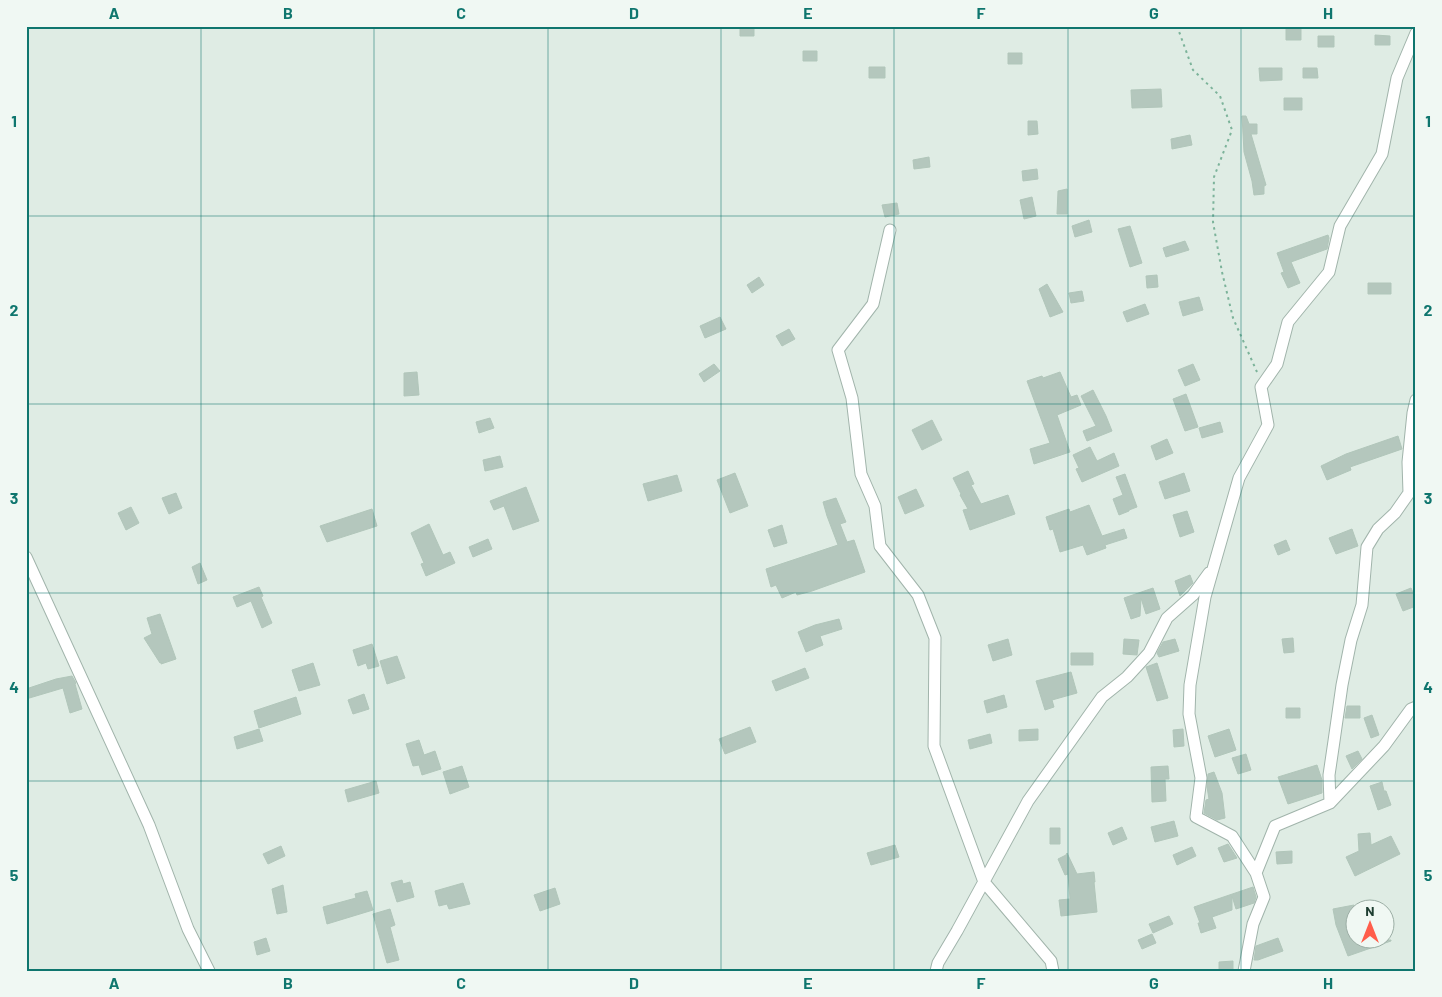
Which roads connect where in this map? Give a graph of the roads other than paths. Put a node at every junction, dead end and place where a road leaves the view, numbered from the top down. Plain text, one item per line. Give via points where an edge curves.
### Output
1 (1416, 33) edge
2 (890, 230) dead end
3 (1416, 400) edge
4 (26, 558) edge
5 (1215, 566) junction
6 (1416, 707) edge
7 (1330, 803) junction
8 (1256, 873) junction
9 (984, 882) junction
10 (209, 971) edge
11 (936, 971) edge
12 (1053, 971) edge
13 (1244, 971) edge

1 - 5 street via 1397,78 1382,154 1340,226 1329,272 1288,322 1277,364 1261,387 1268,424 1239,478
2 - 9 street via 873,304 838,350 852,398 861,474 875,506 880,546 918,595 935,638 934,746
3 - 7 street via 1408,462 1409,493 1367,547 1362,605 1342,685 1332,749
4 - 10 street via 149,825 188,929
5 - 8 street via 1205,597 1190,685 1189,714 1201,778 1196,817 1232,836
5 - 9 street via 1193,596 1167,618 1148,653 1127,677 1102,697 1028,801
6 - 7 street
7 - 8 street via 1275,826
8 - 13 street via 1264,897 1253,924
9 - 11 street via 938,962
9 - 12 street via 1051,961

